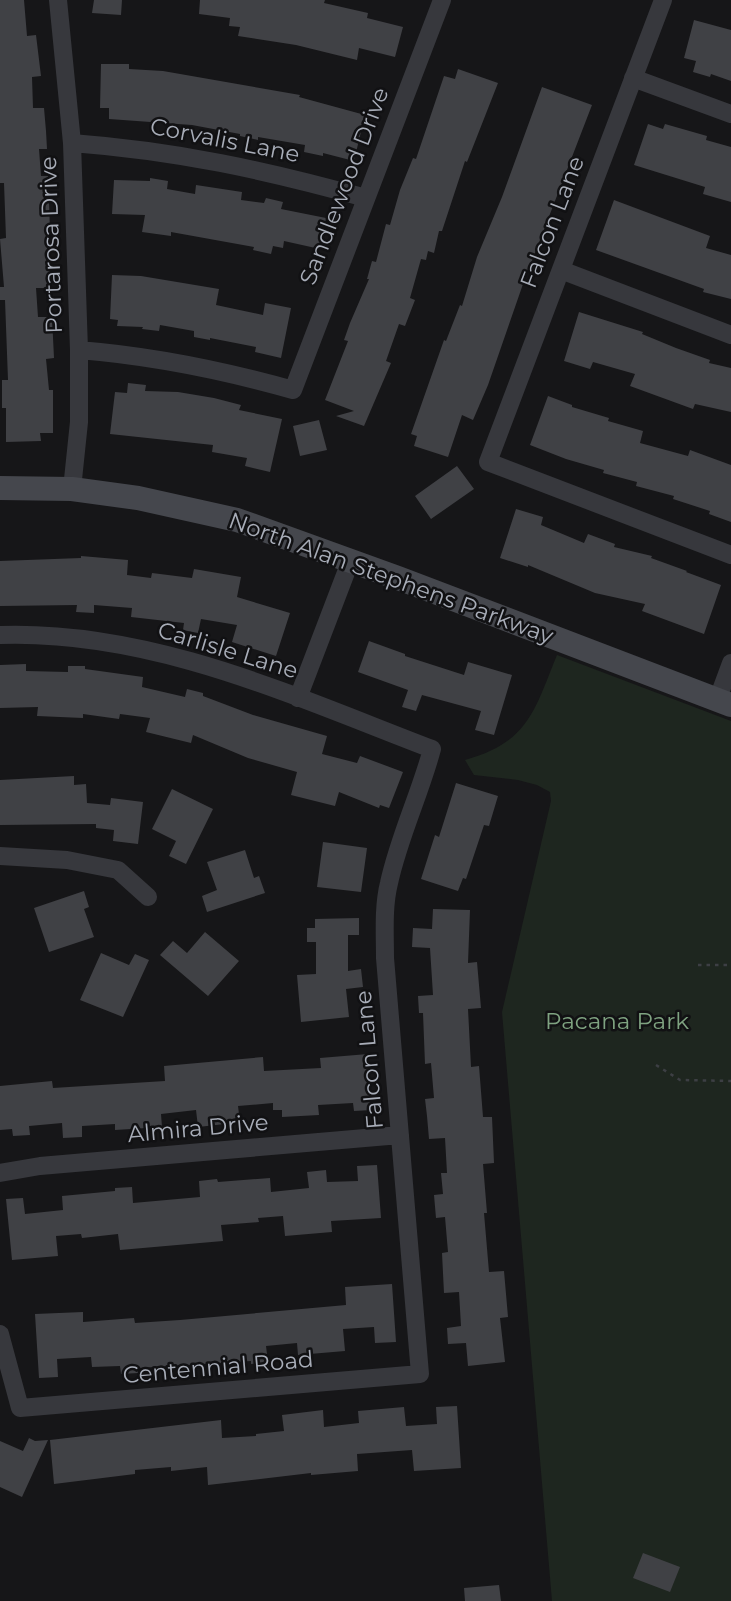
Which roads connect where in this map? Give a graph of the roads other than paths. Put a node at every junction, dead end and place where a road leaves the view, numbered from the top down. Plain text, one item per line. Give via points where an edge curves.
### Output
1 (58, 0) edge
2 (663, 0) edge
3 (435, 2) edge
4 (633, 78) junction
5 (731, 114) edge
6 (72, 143) junction
7 (366, 198) junction
8 (561, 270) junction
9 (731, 335) edge
10 (79, 350) junction
11 (0, 488) edge
12 (72, 489) junction
13 (731, 555) edge
14 (350, 562) junction
15 (0, 635) edge
16 (731, 663) edge
17 (298, 698) junction
18 (724, 703) edge
19 (432, 749) joint
20 (0, 856) edge
21 (148, 897) dead end
22 (400, 1135) junction
23 (0, 1173) edge
24 (0, 1334) edge
25 (420, 1374) joint

1 - 6 street, Portarosa Drive
2 - 4 street, Falcon Lane
3 - 7 street, Sandlewood Drive
4 - 5 street
4 - 8 street, Falcon Lane
6 - 7 street, Corvalis Lane via 217,160
6 - 10 street, Portarosa Drive
7 - 10 street, Sandlewood Drive via 293,390 181,362
8 - 9 street
8 - 13 street, Falcon Lane via 488,462
10 - 12 street, Portarosa Drive via 79,422
11 - 12 street, North Alan Stephens Parkway
12 - 14 street, North Alan Stephens Parkway via 237,520
14 - 17 street
14 - 18 street, North Alan Stephens Parkway
15 - 17 street, Carlisle Lane via 129,646 181,657
16 - 18 street
17 - 19 street, Carlisle Lane
19 - 22 street, Falcon Lane via 398,849 385,919
20 - 21 street via 67,860 118,870
22 - 23 street, Almira Drive
22 - 25 street, Falcon Lane
24 - 25 street, Centennial Road via 20,1408

